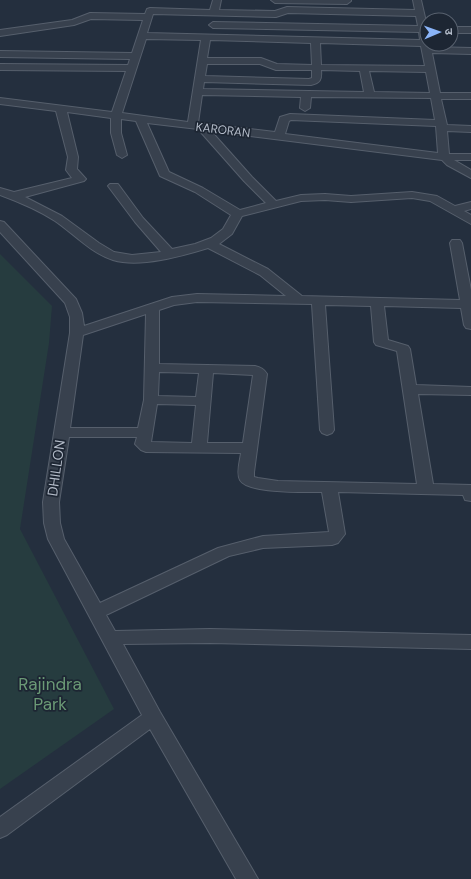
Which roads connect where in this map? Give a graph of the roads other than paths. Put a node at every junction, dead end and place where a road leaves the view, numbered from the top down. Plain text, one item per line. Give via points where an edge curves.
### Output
1 (217, 0) edge
2 (275, 0) edge
3 (347, 0) edge
4 (417, 0) edge
5 (150, 11) junction
6 (349, 12) junction
7 (214, 13) junction
8 (236, 13) junction
9 (419, 13) joint
10 (213, 25) dead end
11 (234, 26) junction
12 (350, 27) junction
13 (419, 29) edge
14 (459, 30) edge
15 (471, 30) edge
16 (0, 33) edge
17 (142, 36) junction
18 (206, 38) junction
19 (234, 39) junction
20 (316, 42) junction
21 (419, 47) edge
22 (459, 50) edge
23 (471, 51) edge
24 (428, 52) edge
25 (0, 54) edge
26 (136, 56) junction
27 (202, 61) junction
28 (0, 67) edge
29 (316, 67) junction
30 (131, 68) junction
31 (364, 68) junction
32 (431, 69) junction
33 (199, 80) junction
34 (197, 92) junction
35 (306, 94) junction
36 (370, 95) junction
37 (435, 95) junction
38 (471, 96) edge
39 (0, 101) edge
40 (305, 108) dead end
41 (62, 109) junction
42 (116, 116) junction
43 (140, 119) junction
44 (442, 126) junction
45 (197, 127) junction
46 (471, 129) edge
47 (279, 137) junction
48 (122, 155) dead end
49 (446, 157) junction
50 (471, 157) edge
51 (471, 175) edge
52 (114, 186) dead end
53 (0, 191) edge
54 (14, 196) junction
55 (273, 204) junction
56 (471, 205) edge
57 (455, 210) junction
58 (238, 214) junction
59 (471, 220) edge
60 (0, 225) edge
61 (456, 243) dead end
62 (210, 244) junction
63 (170, 254) junction
64 (300, 301) junction
65 (318, 301) junction
66 (377, 302) junction
67 (469, 304) edge
68 (154, 308) junction
69 (471, 325) edge
70 (77, 333) junction
71 (152, 368) junction
72 (206, 369) junction
73 (410, 389) junction
74 (471, 391) edge
75 (151, 400) junction
76 (203, 401) junction
77 (327, 430) dead end
78 (61, 432) junction
79 (145, 433) junction
80 (199, 447) junction
81 (250, 448) junction
82 (329, 488) junction
83 (426, 489) junction
84 (471, 492) edge
85 (96, 612) junction
86 (110, 638) junction
87 (471, 642) edge
88 (153, 717) junction
89 (0, 829) edge
90 (247, 879) edge

1 - 7 street
2 - 3 street
3 - 6 street
4 - 9 street
5 - 7 street
5 - 16 street via 90,16 74,22
5 - 17 street
6 - 8 street via 287,10 276,14
6 - 9 street
6 - 12 street
7 - 8 street
8 - 11 street
10 - 11 street
11 - 12 street
11 - 19 street
12 - 13 street
14 - 15 street
17 - 18 street
17 - 26 street
18 - 19 street
18 - 27 street
19 - 20 street
20 - 21 street
20 - 29 street
22 - 23 street
24 - 32 street
25 - 26 street
26 - 30 street
27 - 29 street via 261,61 276,67
27 - 33 street
28 - 30 street
29 - 31 street via 350,65
29 - 33 street via 318,79 311,82
30 - 42 street
31 - 32 street
31 - 36 street
32 - 37 street
33 - 34 street
34 - 35 street
34 - 45 street
35 - 36 street
35 - 40 street
36 - 37 street
37 - 38 street
37 - 44 street
39 - 41 street, KARORAN
41 - 42 street, KARORAN
41 - 54 street via 73,157 71,170 80,179
42 - 43 street, KARORAN
42 - 48 street via 116,133
43 - 45 street, KARORAN
43 - 58 street via 164,174 199,190
44 - 46 street
44 - 47 street via 290,116 284,119
44 - 49 street via 443,150
45 - 47 street, KARORAN
45 - 55 street
47 - 49 street, KARORAN
49 - 50 street, KARORAN
49 - 51 street
52 - 63 street via 138,220
53 - 54 street
54 - 63 street via 57,217 107,253 137,259
55 - 57 street via 313,197 351,199 423,195
55 - 58 street
56 - 57 street
57 - 59 street
58 - 62 street via 230,229
60 - 70 street, DHILLON via 71,302 76,311
61 - 67 street
62 - 63 street
62 - 64 street via 264,272
64 - 65 street
64 - 68 street via 197,298 172,301
65 - 66 street
65 - 77 street
66 - 67 street
66 - 73 street via 381,342 403,349
67 - 69 street
68 - 70 street
68 - 71 street
70 - 78 street, DHILLON
71 - 72 street
71 - 75 street
72 - 76 street
72 - 81 street via 255,370 260,374
73 - 74 street
73 - 83 street
75 - 76 street
75 - 79 street
76 - 80 street
78 - 79 street
78 - 85 street, DHILLON via 51,502 52,523 56,539
79 - 80 street via 143,444 146,447
80 - 81 street
81 - 82 street via 246,472 247,479 254,483
82 - 83 street
82 - 85 street via 337,529 337,534 332,539 263,542 224,552
83 - 84 street
85 - 86 street, DHILLON
86 - 87 street via 210,636
86 - 88 street, DHILLON
88 - 89 street
88 - 90 street, DHILLON

